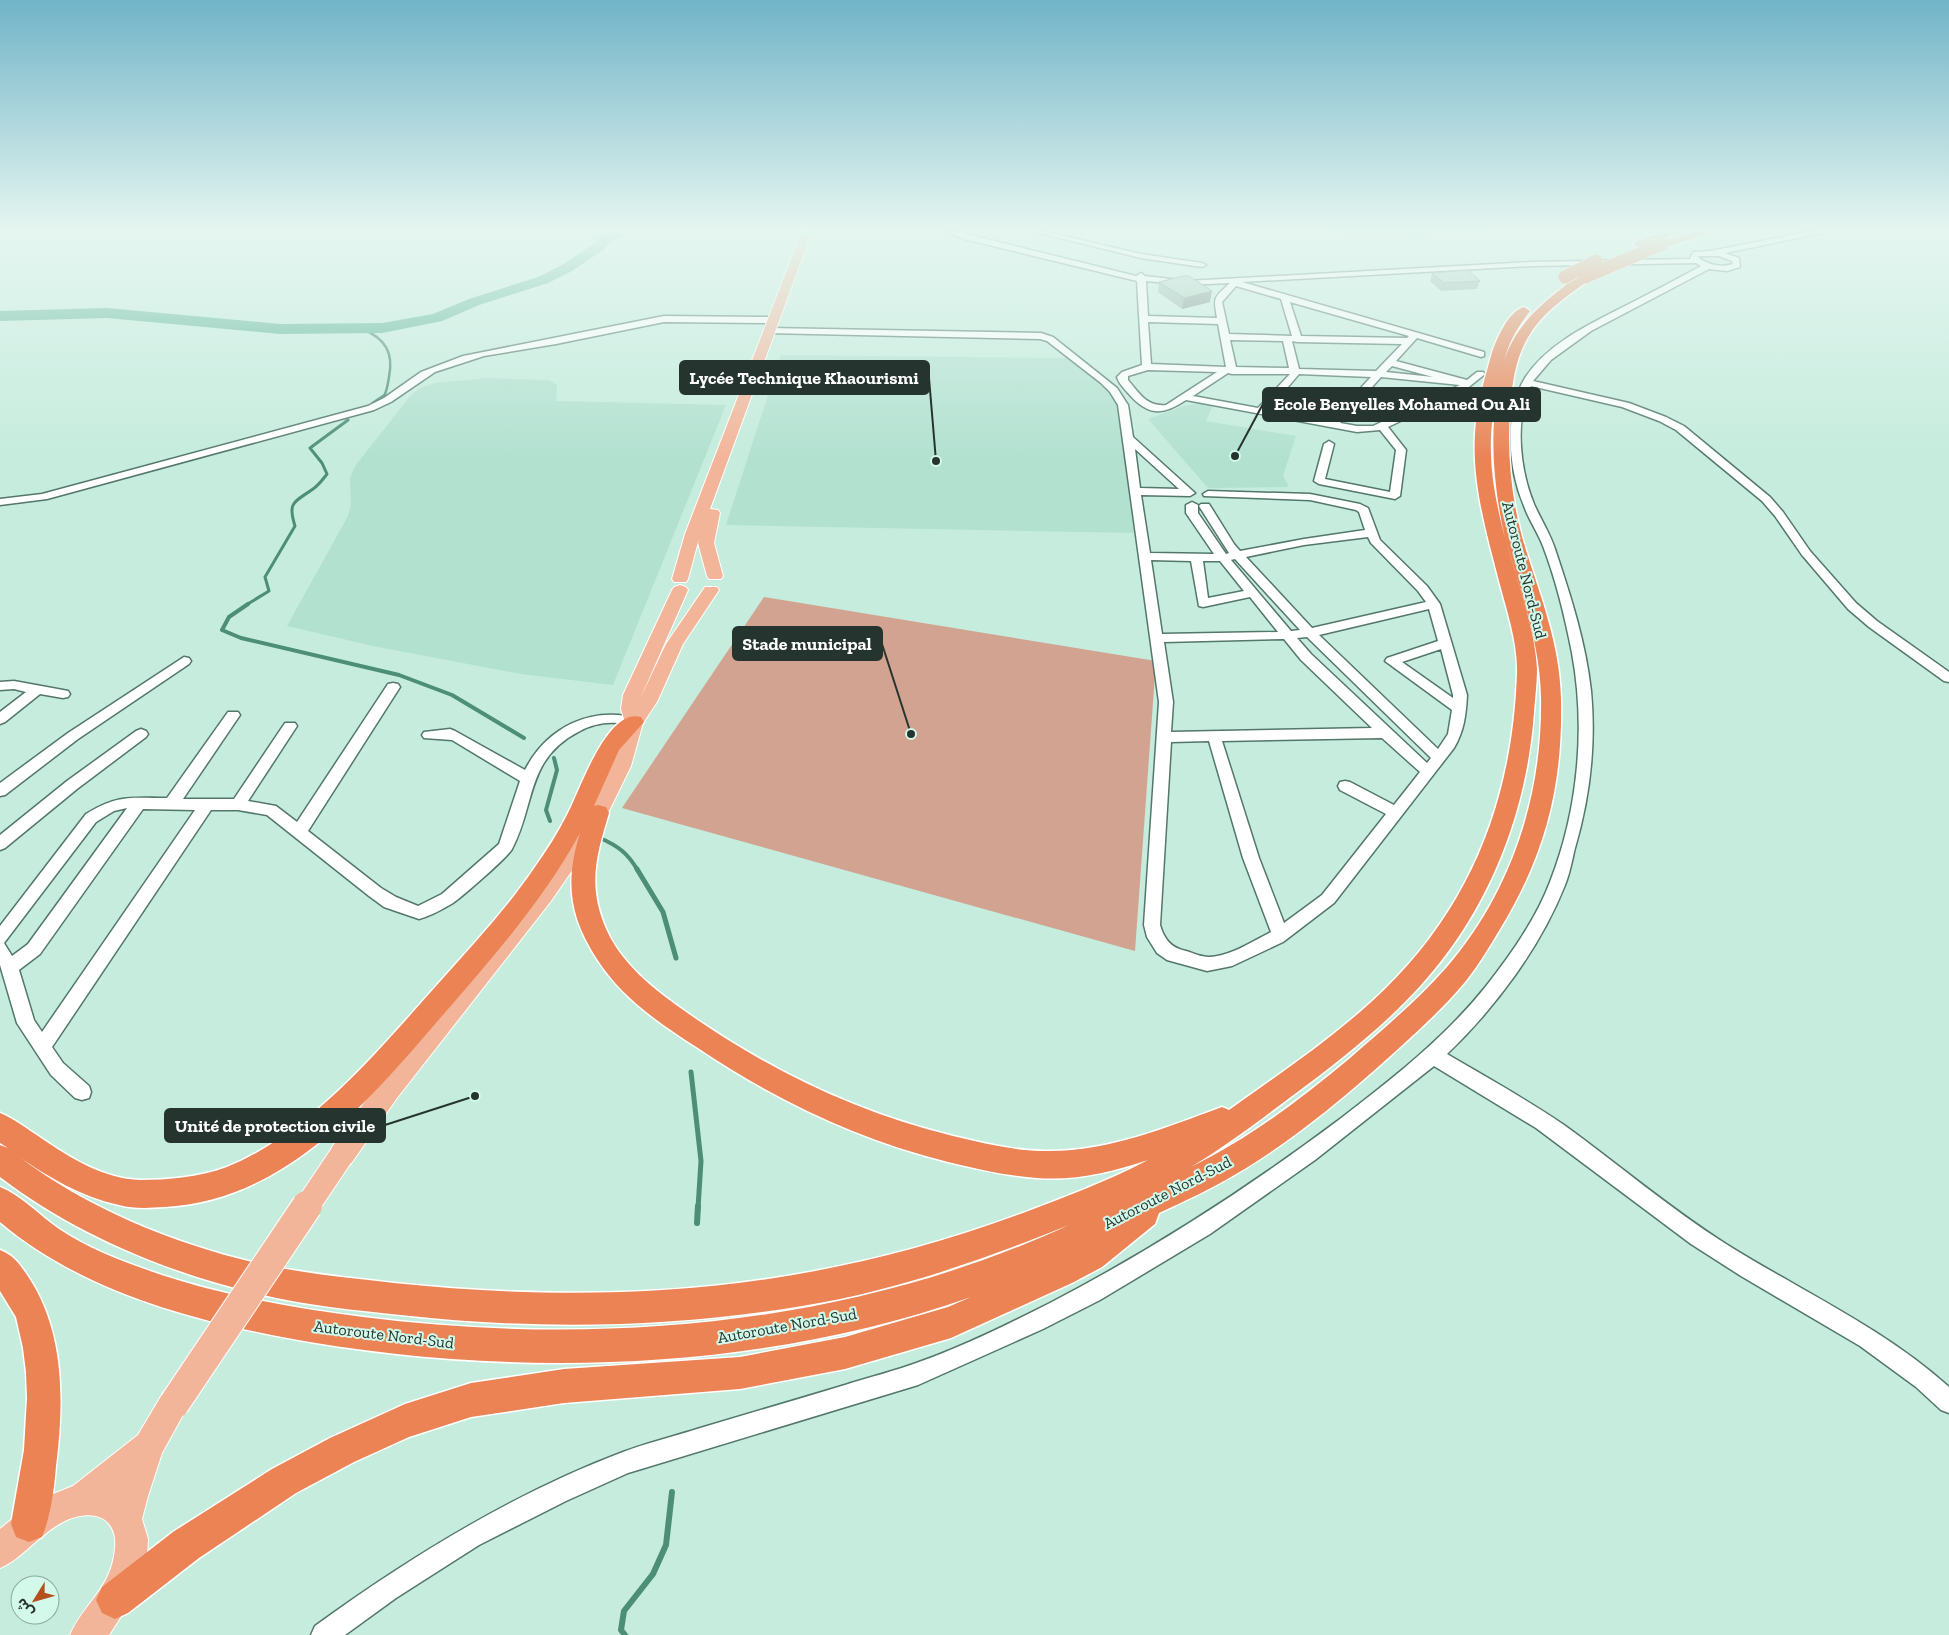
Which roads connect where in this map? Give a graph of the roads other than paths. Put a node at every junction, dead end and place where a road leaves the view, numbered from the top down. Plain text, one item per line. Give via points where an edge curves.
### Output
1 (780, 307) edge
2 (781, 307) edge
3 (1142, 307) edge
4 (1220, 307) edge
5 (1287, 307) edge
6 (1314, 307) edge
7 (1529, 307) edge
8 (1547, 307) edge
9 (1623, 307) edge
10 (1143, 320) junction
11 (1222, 321) junction
12 (773, 327) junction
13 (1225, 337) junction
14 (1292, 339) junction
15 (1412, 339) junction
16 (1481, 354) dead end
17 (1389, 362) junction
18 (1147, 367) junction
19 (1228, 371) junction
20 (1295, 372) junction
21 (1378, 374) junction
22 (1480, 374) dead end
23 (1527, 382) junction
24 (1468, 383) junction
25 (1184, 397) junction
26 (1260, 412) junction
27 (1333, 424) junction
28 (1382, 426) junction
29 (1126, 436) junction
30 (1329, 444) dead end
31 (1134, 491) junction
32 (1201, 500) junction
33 (0, 502) edge
34 (1370, 533) junction
35 (1144, 556) junction
36 (1239, 557) junction
37 (1196, 558) junction
38 (1224, 558) junction
39 (713, 583) junction
40 (680, 584) junction
41 (1252, 593) junction
42 (1434, 604) junction
43 (1310, 632) junction
44 (1287, 634) junction
45 (1156, 638) junction
46 (1446, 643) junction
47 (184, 661) dead end
48 (1949, 678) edge
49 (0, 686) edge
50 (393, 687) dead end
51 (38, 690) junction
52 (63, 694) dead end
53 (1460, 709) junction
54 (233, 715) dead end
55 (0, 718) edge
56 (634, 722) junction
57 (290, 726) dead end
58 (1385, 733) junction
59 (141, 734) dead end
60 (428, 735) dead end
61 (1214, 736) junction
62 (1164, 737) junction
63 (1438, 758) junction
64 (1428, 771) junction
65 (528, 779) junction
66 (1345, 786) dead end
67 (0, 791) edge
68 (139, 803) junction
69 (171, 804) junction
70 (206, 805) junction
71 (238, 805) junction
72 (598, 813) junction
73 (1396, 813) junction
74 (299, 832) junction
75 (0, 844) edge
76 (1280, 935) junction
77 (0, 938) edge
78 (0, 949) edge
79 (10, 968) junction
80 (42, 1047) junction
81 (1432, 1055) junction
82 (82, 1092) dead end
83 (1249, 1111) junction
84 (0, 1126) edge
85 (0, 1159) edge
86 (1168, 1193) junction
87 (0, 1202) edge
88 (0, 1265) edge
89 (1949, 1402) edge
90 (149, 1446) junction
91 (80, 1501) junction
92 (126, 1520) junction
93 (29, 1524) junction
94 (0, 1552) edge
95 (115, 1600) junction
96 (87, 1635) edge
97 (324, 1635) edge

1 - 12 main road
2 - 12 main road
3 - 10 street
4 - 11 street
5 - 14 street
6 - 15 street
7 - 83 highway, Autoroute Nord-Sud, bridge via 1504,335 1484,416 1483,461 1493,520 1527,666 1524,724 1516,781 1499,840 1470,901 1444,940 1412,978 1336,1047
8 - 86 highway, Autoroute Nord-Sud, bridge via 1525,330 1513,352 1505,392 1502,464 1509,520 1539,616 1551,696 1545,780 1533,832 1516,880 1473,952 1440,993 1363,1066 1281,1128 1216,1170
9 - 23 street via 1581,333 1543,362
10 - 11 street
10 - 18 street
11 - 13 street
12 - 29 street via 1045,337 1114,390 1123,405
12 - 33 street via 664,319 477,356 432,370 371,408 43,497
12 - 39 main road via 708,529 707,552
12 - 40 main road via 694,534
13 - 14 street
13 - 19 street
14 - 15 street
14 - 20 street
15 - 16 street
15 - 17 street
17 - 21 street
17 - 24 street
18 - 19 street
18 - 25 street via 1122,377 1148,407 1168,408
19 - 20 street
19 - 25 street
20 - 21 street
20 - 26 street
21 - 24 street
21 - 27 street
22 - 24 street
23 - 48 street via 1624,404 1680,428 1766,499 1806,553 1852,606
23 - 81 street via 1518,417 1517,454 1525,496 1549,547 1574,634 1585,706 1586,751 1582,788 1558,883 1521,953 1460,1029
24 - 28 street
25 - 26 street
26 - 27 street
27 - 28 street via 1362,429
28 - 30 street via 1401,450 1395,496 1319,481
29 - 31 street
29 - 32 street
31 - 32 street
31 - 35 street
32 - 34 street via 1355,505 1364,510
32 - 36 street
32 - 38 street via 1192,514
34 - 36 street via 1304,542
34 - 42 street
35 - 37 street
35 - 45 street
36 - 38 street
36 - 43 street
37 - 38 street
37 - 41 street via 1203,603
38 - 41 street
39 - 40 main road via 694,594
39 - 40 main road via 706,572 695,572
39 - 56 main road via 675,644 648,702
40 - 56 main road via 667,622 632,695 630,709
41 - 44 street
42 - 43 street
42 - 46 street
43 - 44 street
43 - 63 street
44 - 45 street
44 - 58 street via 1306,657
45 - 62 street via 1166,702
46 - 53 street via 1460,695
46 - 53 street via 1392,661
47 - 67 street via 131,695
49 - 51 street
50 - 74 street
51 - 52 street
51 - 55 street
53 - 63 street via 1455,734
54 - 69 street
56 - 65 street via 602,719 568,732 539,756
56 - 72 main road via 621,766
56 - 84 highway via 609,747 580,813 555,858 524,902 364,1085 324,1123 282,1152 209,1188 173,1194 140,1194 110,1190 53,1164
57 - 71 street
58 - 61 street
58 - 64 street
59 - 75 street
60 - 65 street via 457,736
61 - 62 street
61 - 76 street via 1251,858
62 - 76 street via 1152,925 1155,937 1173,955 1206,964 1226,961
63 - 64 street
64 - 73 street
65 - 74 street via 505,848 448,898 419,913 390,902 375,892
66 - 73 street
68 - 69 street
68 - 77 street via 110,806 90,818
68 - 79 street via 34,949
69 - 70 street
70 - 71 street
70 - 80 street
71 - 74 street via 271,810
72 - 83 highway via 582,874 585,904 596,936 615,965 670,1016 741,1063 842,1115 916,1141 1000,1161 1046,1165 1096,1162 1123,1155
72 - 90 main road, bridge via 543,895 388,1090 341,1156
73 - 76 street via 1328,900
78 - 79 street
79 - 80 street via 26,1023
80 - 82 street via 57,1068
81 - 89 street via 1557,1131 1719,1250 1889,1352
81 - 97 street via 1315,1150 1240,1203 1076,1302 918,1374 626,1462 471,1537 386,1589
83 - 85 highway, Autoroute Nord-Sud via 1183,1157 1134,1183 1002,1239 878,1276 773,1296 639,1309 480,1308 403,1301 266,1280 190,1259 109,1226 37,1186
86 - 87 highway, Autoroute Nord-Sud via 1054,1249 927,1296 867,1311 743,1334 653,1344 581,1347 489,1345 382,1337 272,1320 176,1296 121,1276 68,1252
86 - 95 highway via 1091,1256 1061,1272 942,1324 845,1353 740,1373 564,1386 470,1400 405,1421 284,1482 186,1544
88 - 93 highway via 20,1291 34,1323 41,1358 43,1406 40,1450
90 - 91 main road
90 - 92 main road
91 - 92 main road via 95,1500 108,1504 119,1510
91 - 93 main road via 63,1505
92 - 95 main road via 131,1536 131,1556
93 - 94 main road
95 - 96 main road

